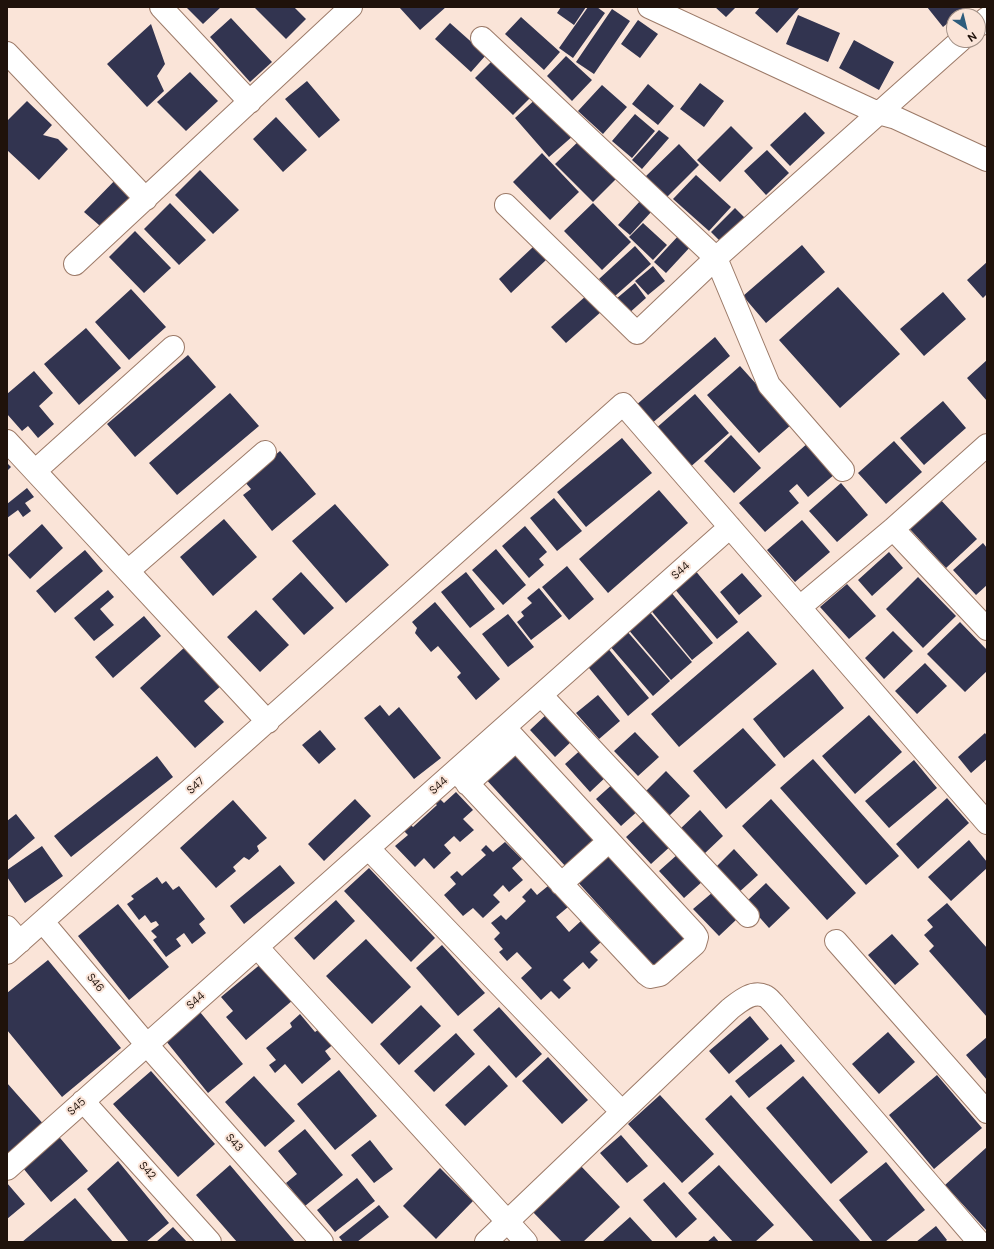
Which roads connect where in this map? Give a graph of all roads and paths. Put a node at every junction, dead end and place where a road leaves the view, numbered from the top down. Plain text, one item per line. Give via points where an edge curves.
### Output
1 (161, 7) edge
2 (351, 7) edge
3 (649, 7) edge
4 (673, 12) edge
5 (482, 38) dead end
6 (953, 48) edge
7 (7, 53) edge
8 (250, 102) junction
9 (878, 113) junction
10 (987, 160) edge
11 (146, 199) junction
12 (506, 205) dead end
13 (716, 258) junction
14 (75, 264) dead end
15 (173, 347) dead end
16 (7, 441) edge
17 (987, 445) edge
18 (265, 452) dead end
19 (843, 470) dead end
20 (35, 471) junction
21 (730, 527) junction
22 (893, 529) junction
23 (128, 571) junction
24 (800, 607) junction
25 (985, 622) edge
26 (541, 695) junction
27 (268, 722) junction
28 (511, 734) junction
29 (461, 777) junction
30 (987, 823) edge
31 (609, 841) junction
32 (369, 848) junction
33 (561, 884) junction
34 (748, 916) dead end
35 (43, 922) junction
36 (11, 941) edge
37 (836, 941) dead end
38 (257, 947) junction
39 (147, 1045) junction
40 (83, 1101) junction
41 (622, 1112) junction
42 (987, 1112) edge
43 (7, 1169) edge
44 (507, 1222) junction
45 (210, 1242) edge
46 (322, 1242) edge
47 (486, 1242) edge
48 (526, 1242) edge
49 (979, 1242) edge

1 - 8 street
2 - 8 street
3 - 4 street
4 - 9 street
5 - 13 street
6 - 9 street
7 - 11 street
8 - 11 street
9 - 10 street via 896,118
9 - 13 street
11 - 14 street
12 - 13 street via 637,333
13 - 19 street via 769,384
15 - 20 street
16 - 20 street
17 - 22 street
18 - 23 street
20 - 23 street
21 - 24 street
21 - 26 street, S44
21 - 27 street, S47 via 623,404
22 - 24 street
22 - 25 street
23 - 27 street
24 - 30 street
26 - 28 street, S44
26 - 34 street
27 - 35 street, S47
28 - 29 street, S44
28 - 31 street
29 - 32 street, S44
29 - 33 street
31 - 33 street
31 - 33 street via 695,934 695,944 660,975 650,977
32 - 38 street, S44
32 - 41 street
35 - 36 street, S47
35 - 39 street, S46
37 - 42 street
38 - 39 street, S44
38 - 44 street
39 - 40 street, S45
39 - 46 street, S43
40 - 43 street, S45
40 - 45 street, S42
41 - 44 street
41 - 49 street via 730,1009 754,994 764,996 774,1004
44 - 47 street
44 - 48 street

